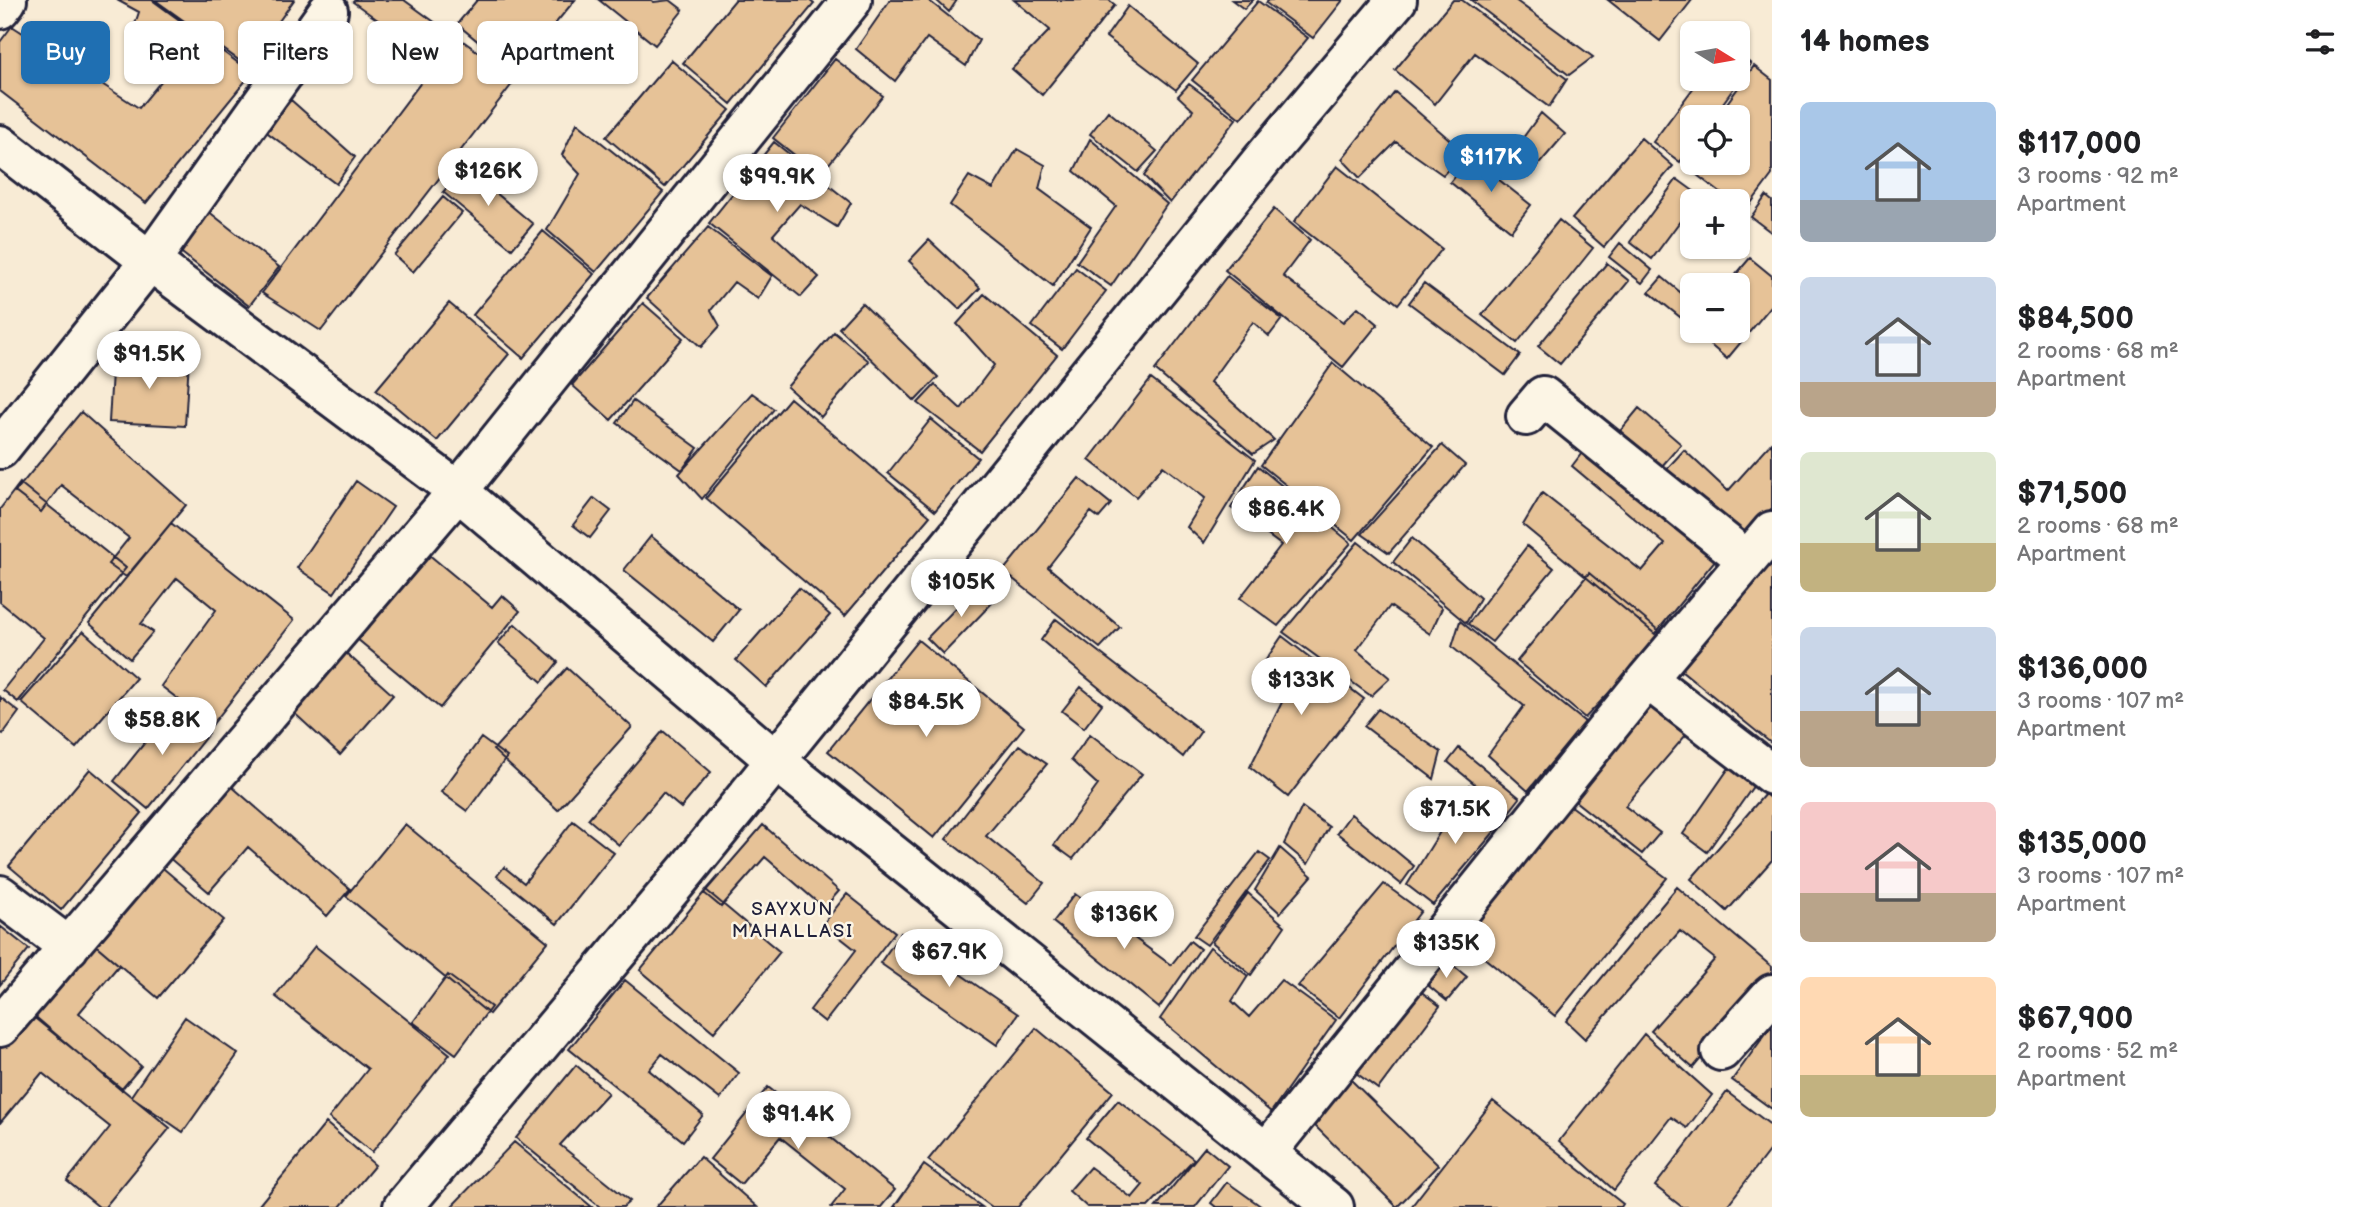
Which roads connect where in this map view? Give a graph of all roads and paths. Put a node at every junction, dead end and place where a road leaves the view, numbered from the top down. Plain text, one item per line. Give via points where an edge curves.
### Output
1 (7, 0) edge
2 (852, 0) edge
3 (1397, 0) edge
4 (0, 9) edge
5 (328, 11) dead end
6 (0, 145) edge
7 (150, 261) junction
8 (1526, 416) dead end
9 (0, 449) edge
10 (458, 491) junction
11 (1772, 531) edge
12 (1747, 561) junction
13 (1647, 679) junction
14 (775, 760) junction
15 (1772, 775) edge
16 (0, 895) edge
17 (69, 947) junction
18 (1772, 994) edge
19 (0, 1027) edge
20 (1721, 1052) dead end
21 (1266, 1153) junction
22 (1322, 1203) edge
23 (402, 1207) edge

1 - 4 street
2 - 10 street
3 - 14 street via 1253,170
5 - 7 street
6 - 7 street
7 - 9 street
7 - 10 street
8 - 12 street via 1543,396
10 - 14 street
10 - 17 street
11 - 12 street
12 - 13 street
13 - 15 street
13 - 21 street
14 - 21 street
14 - 23 street
16 - 17 street
17 - 19 street
18 - 20 street
21 - 22 street

